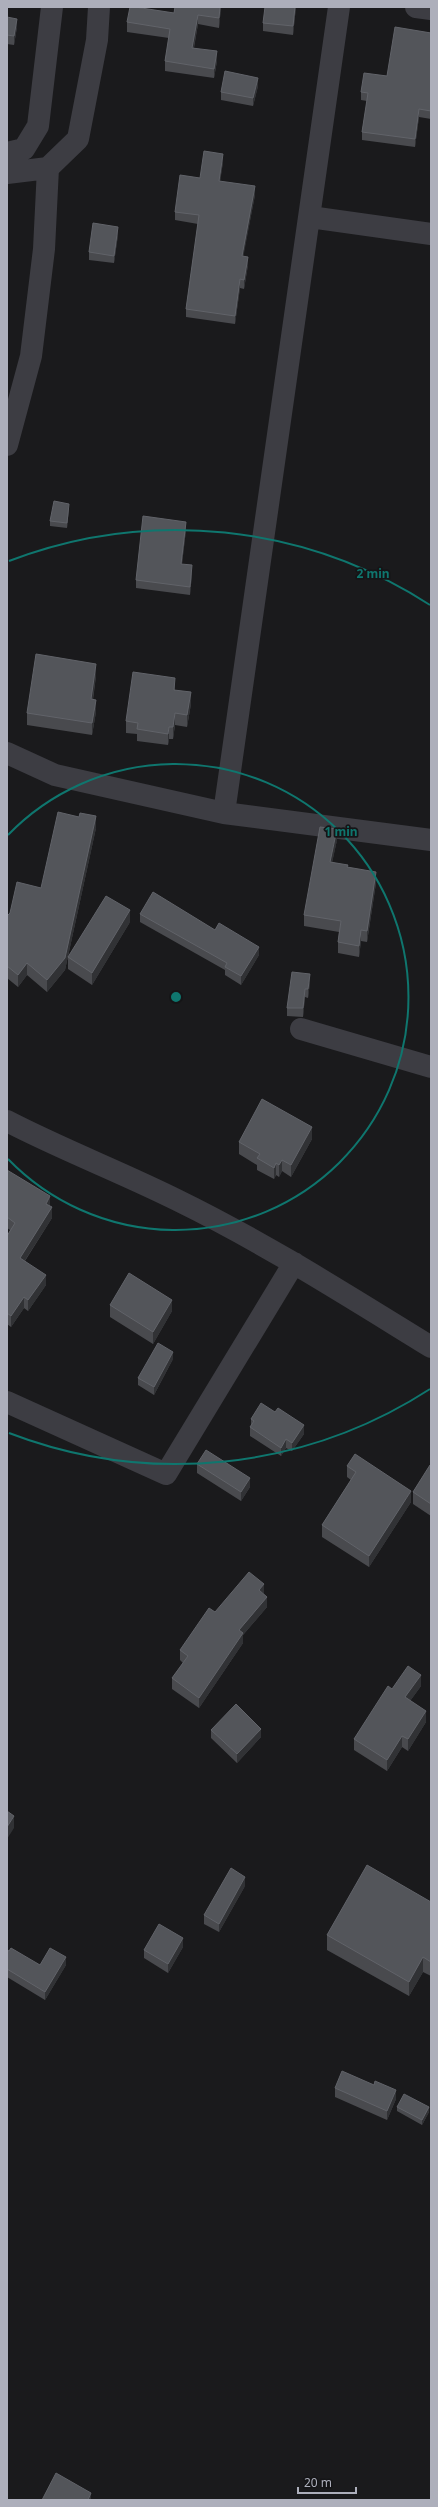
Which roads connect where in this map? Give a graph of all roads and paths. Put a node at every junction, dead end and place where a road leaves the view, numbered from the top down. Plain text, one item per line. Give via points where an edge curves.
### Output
1 (52, 7) edge
2 (100, 7) edge
3 (339, 7) edge
4 (416, 7) edge
5 (431, 10) edge
6 (7, 153) edge
7 (48, 168) junction
8 (7, 173) edge
9 (310, 217) junction
10 (431, 234) edge
11 (7, 445) edge
12 (7, 753) edge
13 (224, 813) junction
14 (431, 840) edge
15 (301, 1030) dead end
16 (431, 1067) edge
17 (7, 1121) edge
18 (294, 1263) junction
19 (431, 1347) edge
20 (7, 1402) edge

1 - 6 street via 38,126 24,149
2 - 7 street via 97,40 78,139
3 - 9 street
4 - 5 street
7 - 8 street
7 - 11 street via 44,249 31,356
9 - 10 street
9 - 13 street
12 - 13 street via 55,775
13 - 14 street
15 - 16 street
17 - 18 street via 49,1143 177,1200
18 - 19 street
18 - 20 street via 166,1474

